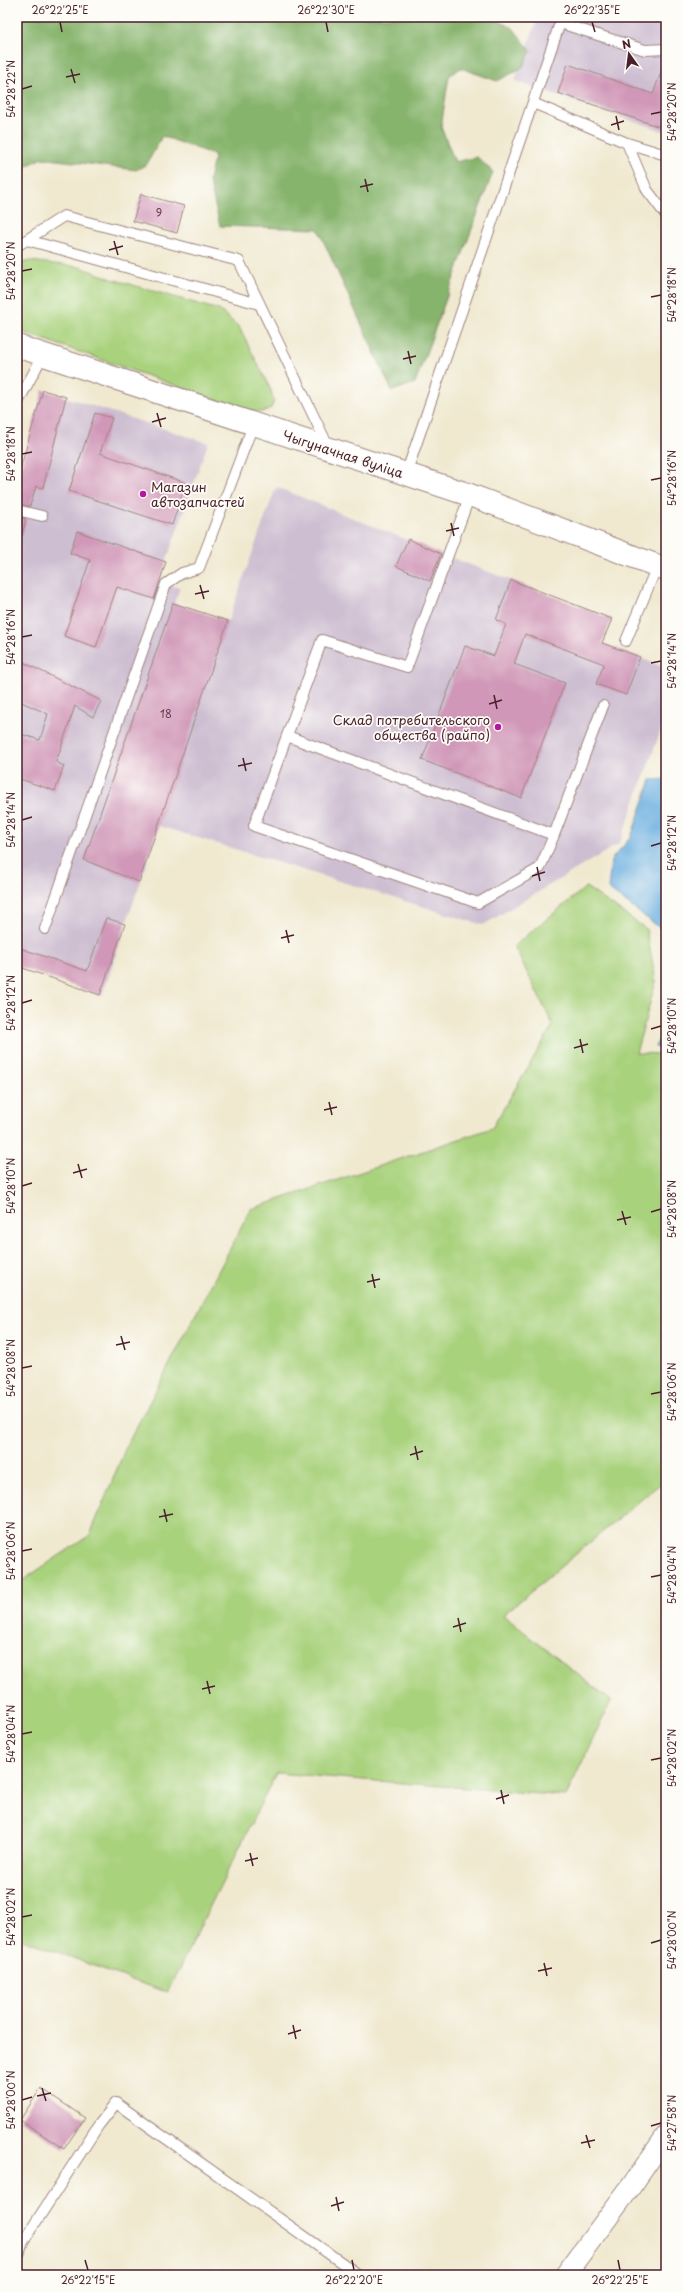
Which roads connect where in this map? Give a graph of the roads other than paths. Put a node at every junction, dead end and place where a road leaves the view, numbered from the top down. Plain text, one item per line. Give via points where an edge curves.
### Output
1 (561, 20) edge
2 (666, 48) edge
3 (533, 103) junction
4 (627, 142) junction
5 (666, 155) edge
6 (666, 215) edge
7 (27, 240) junction
8 (17, 246) edge
9 (259, 304) junction
10 (17, 346) edge
11 (43, 355) junction
12 (17, 404) edge
13 (253, 425) junction
14 (328, 448) junction
15 (406, 474) junction
16 (470, 495) junction
17 (17, 510) edge
18 (42, 516) dead end
19 (661, 567) edge
20 (626, 641) dead end
21 (603, 706) dead end
22 (287, 736) junction
23 (554, 835) junction
24 (45, 929) dead end
25 (666, 2136) edge
26 (19, 2254) dead end
27 (359, 2275) edge
28 (565, 2275) edge

1 - 2 lane via 645,50
1 - 3 lane
3 - 4 lane
3 - 15 lane
4 - 5 lane
4 - 6 lane via 647,190
7 - 8 lane
7 - 9 lane
7 - 9 lane via 64,216 239,261
9 - 14 lane
10 - 11 street, Чыгуначная вуліца
11 - 12 lane
11 - 13 street, Чыгуначная вуліца
13 - 14 street, Чыгуначная вуліца
13 - 24 lane via 200,568 182,573 166,584
14 - 15 street, Чыгуначная вуліца
15 - 16 street, Чыгуначная вуліца
16 - 19 street, Чыгуначная вуліца
16 - 22 lane via 407,666 322,640
17 - 18 lane
19 - 20 lane
21 - 23 lane
22 - 23 lane
22 - 23 lane via 254,826 478,903 540,868
25 - 28 street
26 - 27 lane via 23,2242 98,2126 116,2103

